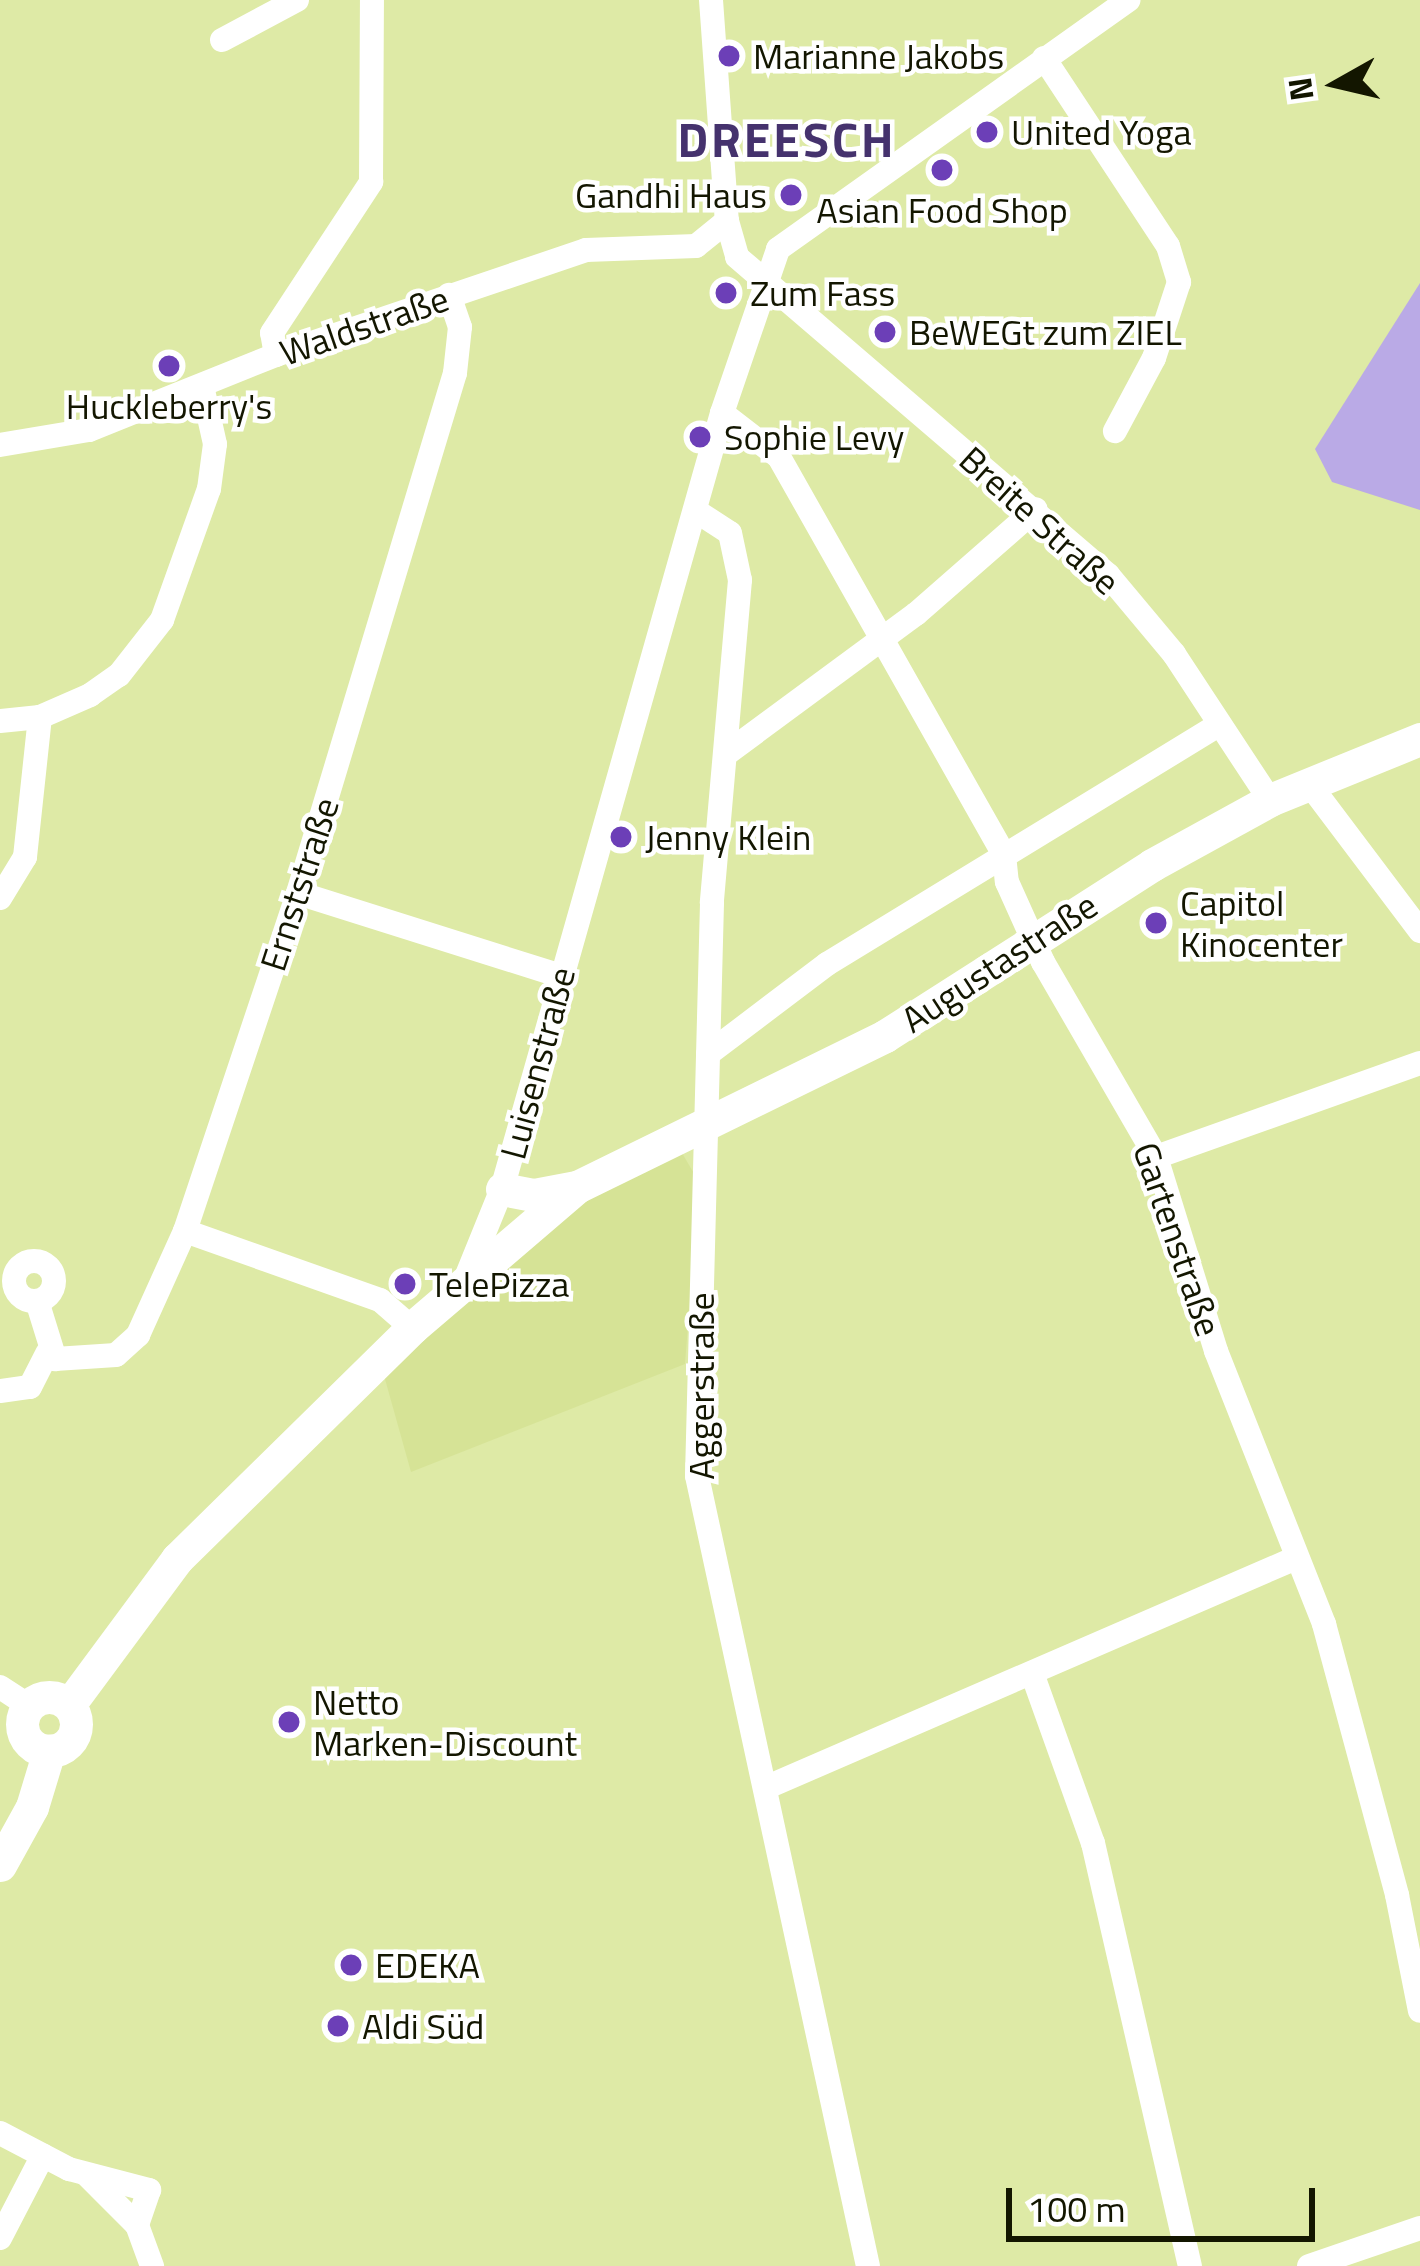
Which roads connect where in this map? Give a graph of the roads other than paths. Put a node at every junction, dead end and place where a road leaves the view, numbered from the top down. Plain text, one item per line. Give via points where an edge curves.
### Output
1 (297, 0) edge
2 (371, 0) edge
3 (711, 0) edge
4 (1128, 0) edge
5 (222, 40) dead end
6 (1044, 58) junction
7 (727, 221) junction
8 (764, 283) junction
9 (449, 296) junction
10 (276, 355) junction
11 (202, 386) junction
12 (722, 413) junction
13 (1115, 431) dead end
14 (0, 445) edge
15 (1036, 508) junction
16 (696, 511) junction
17 (883, 639) junction
18 (40, 716) junction
19 (0, 721) edge
20 (1220, 724) junction
21 (1420, 739) edge
22 (726, 754) junction
23 (1310, 785) junction
24 (1270, 800) junction
25 (1004, 855) junction
26 (298, 893) junction
27 (0, 898) edge
28 (1420, 931) edge
29 (1032, 939) junction
30 (561, 976) junction
31 (708, 1054) junction
32 (1420, 1063) edge
33 (708, 1117) junction
34 (1156, 1157) junction
35 (578, 1186) junction
36 (502, 1189) junction
37 (185, 1232) junction
38 (467, 1276) junction
39 (37, 1300) dead end
40 (412, 1328) junction
41 (47, 1353) junction
42 (0, 1391) edge
43 (1296, 1558) junction
44 (1032, 1673) junction
45 (0, 1687) edge
46 (69, 1705) junction
47 (29, 1706) junction
48 (49, 1751) junction
49 (765, 1788) junction
50 (0, 1865) edge
51 (1420, 2011) edge
52 (0, 2133) edge
53 (43, 2156) junction
54 (1420, 2228) edge
55 (0, 2238) edge
56 (152, 2266) edge
57 (868, 2266) edge
58 (1190, 2266) edge
59 (1309, 2266) edge

1 - 5 street
2 - 10 street via 371,182 278,322
3 - 7 street
4 - 6 street, Luisenstraße
6 - 8 street, Luisenstraße via 785,238
6 - 13 street via 1168,246 1179,282 1154,358
7 - 8 street, Breite Straße via 737,257
7 - 9 street, Waldstraße via 696,246 586,250
8 - 12 street, Luisenstraße
8 - 15 street, Breite Straße
9 - 10 street, Waldstraße
9 - 26 street, Ernststraße via 460,327 455,373
10 - 11 street, Waldstraße
11 - 14 street, Waldstraße via 89,430
11 - 18 street via 215,444 209,489 162,620 119,675
12 - 16 street, Luisenstraße
12 - 17 street, Gartenstraße via 779,457
15 - 17 street
15 - 20 street, Breite Straße via 1108,574
16 - 22 street, Aggerstraße via 730,533 738,560
16 - 30 street, Luisenstraße
17 - 22 street
17 - 25 street, Gartenstraße
18 - 19 street
18 - 27 street via 25,857
20 - 24 street, Breite Straße
20 - 25 street
21 - 23 main road, Augustastraße
22 - 31 street, Aggerstraße
23 - 24 main road, Augustastraße
23 - 28 street
24 - 29 main road, Augustastraße
25 - 29 street, Gartenstraße
25 - 31 street via 827,964
26 - 30 street
26 - 37 street, Ernststraße
29 - 33 main road, Augustastraße via 885,1036
29 - 34 street, Gartenstraße
30 - 36 street, Luisenstraße
31 - 33 street, Aggerstraße
32 - 34 street
33 - 35 main road, Augustastraße
33 - 49 street, Aggerstraße via 697,1476
34 - 43 street, Gartenstraße via 1216,1351
35 - 36 main road, Augustastraße via 534,1195
35 - 38 main road, Augustastraße
36 - 38 street, Luisenstraße
37 - 40 street via 380,1300
37 - 41 street, Ernststraße via 128,1348 69,1363
38 - 40 main road, Luisenstraße
39 - 41 street
40 - 46 main road, Luisenstraße via 177,1559
41 - 42 street via 30,1387
43 - 44 street
43 - 51 street, Gartenstraße via 1338,1672
44 - 49 street
44 - 58 street via 1093,1843
45 - 47 street
46 - 47 main road via 53,1697
46 - 48 main road via 75,1734
47 - 48 main road via 23,1731
48 - 50 main road via 32,1807
49 - 57 street, Aggerstraße
52 - 53 street
53 - 55 street
53 - 56 street via 149,2190 137,2225
54 - 59 street

